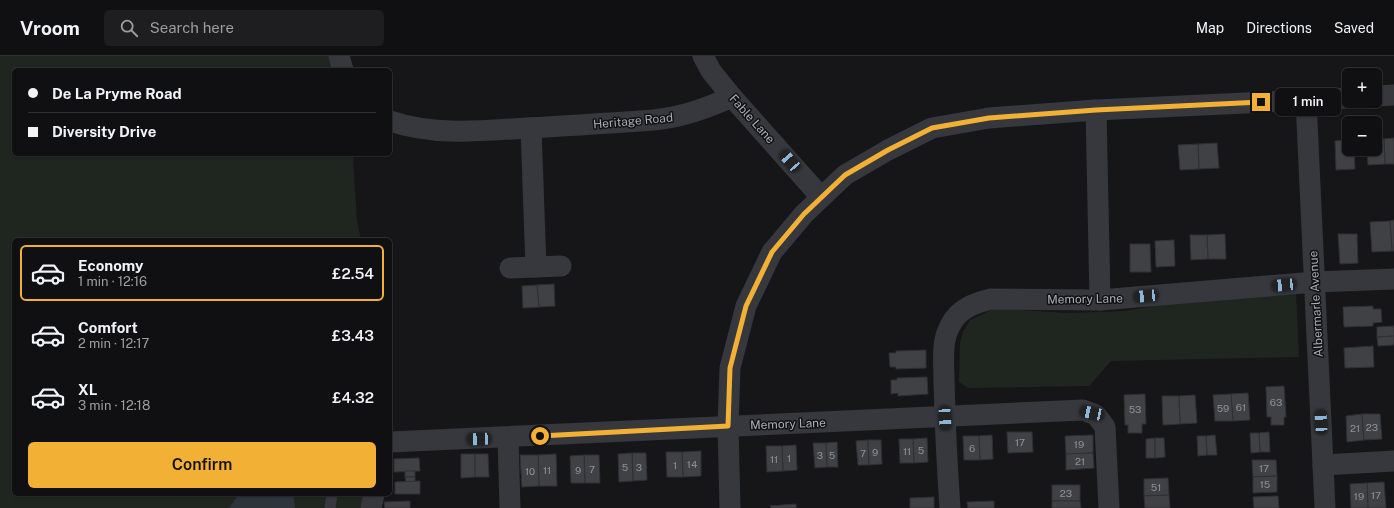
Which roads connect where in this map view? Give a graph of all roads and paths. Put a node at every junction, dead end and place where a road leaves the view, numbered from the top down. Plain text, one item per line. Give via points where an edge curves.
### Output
1 (339, 56) edge
2 (703, 56) edge
3 (342, 68) edge
4 (1394, 95) edge
5 (1382, 96) edge
6 (732, 97) junction
7 (1342, 98) edge
8 (1306, 100) junction
9 (1096, 110) junction
10 (392, 122) edge
11 (531, 128) junction
12 (821, 197) junction
13 (561, 266) dead end
14 (536, 267) junction
15 (510, 268) dead end
16 (1394, 279) edge
17 (1315, 282) junction
18 (1100, 300) junction
19 (945, 418) junction
20 (728, 426) junction
21 (508, 438) junction
22 (392, 442) edge
23 (1394, 461) edge
24 (1323, 464) junction
25 (332, 496) edge
26 (373, 496) edge
27 (330, 508) edge
28 (370, 508) edge
29 (510, 508) edge
30 (730, 508) edge
31 (950, 508) edge
32 (1109, 508) edge
33 (1325, 508) edge

1 - 3 street
2 - 6 street, Fable Lane
4 - 5 street
6 - 11 street, Heritage Road via 676,118
6 - 12 street, Fable Lane
7 - 8 street
8 - 9 street
8 - 17 street, Albermarle Avenue
9 - 12 street via 989,118 932,128 845,175
9 - 18 street
10 - 11 street, Heritage Road via 433,131 467,132
11 - 14 street
12 - 20 street via 772,252 746,306 730,368
13 - 14 street
14 - 15 street
16 - 17 street, Memory Lane
17 - 18 street, Memory Lane
17 - 24 street, Albermarle Avenue
18 - 19 street, Memory Lane via 991,299 974,303 958,313 944,342
19 - 20 street, Memory Lane
19 - 31 street
19 - 32 street, Memory Lane via 1083,410 1092,413 1105,427
20 - 21 street, Memory Lane
20 - 30 street
21 - 22 street, Memory Lane
21 - 29 street
23 - 24 street
24 - 33 street, Albermarle Avenue
25 - 27 lane
26 - 28 street

